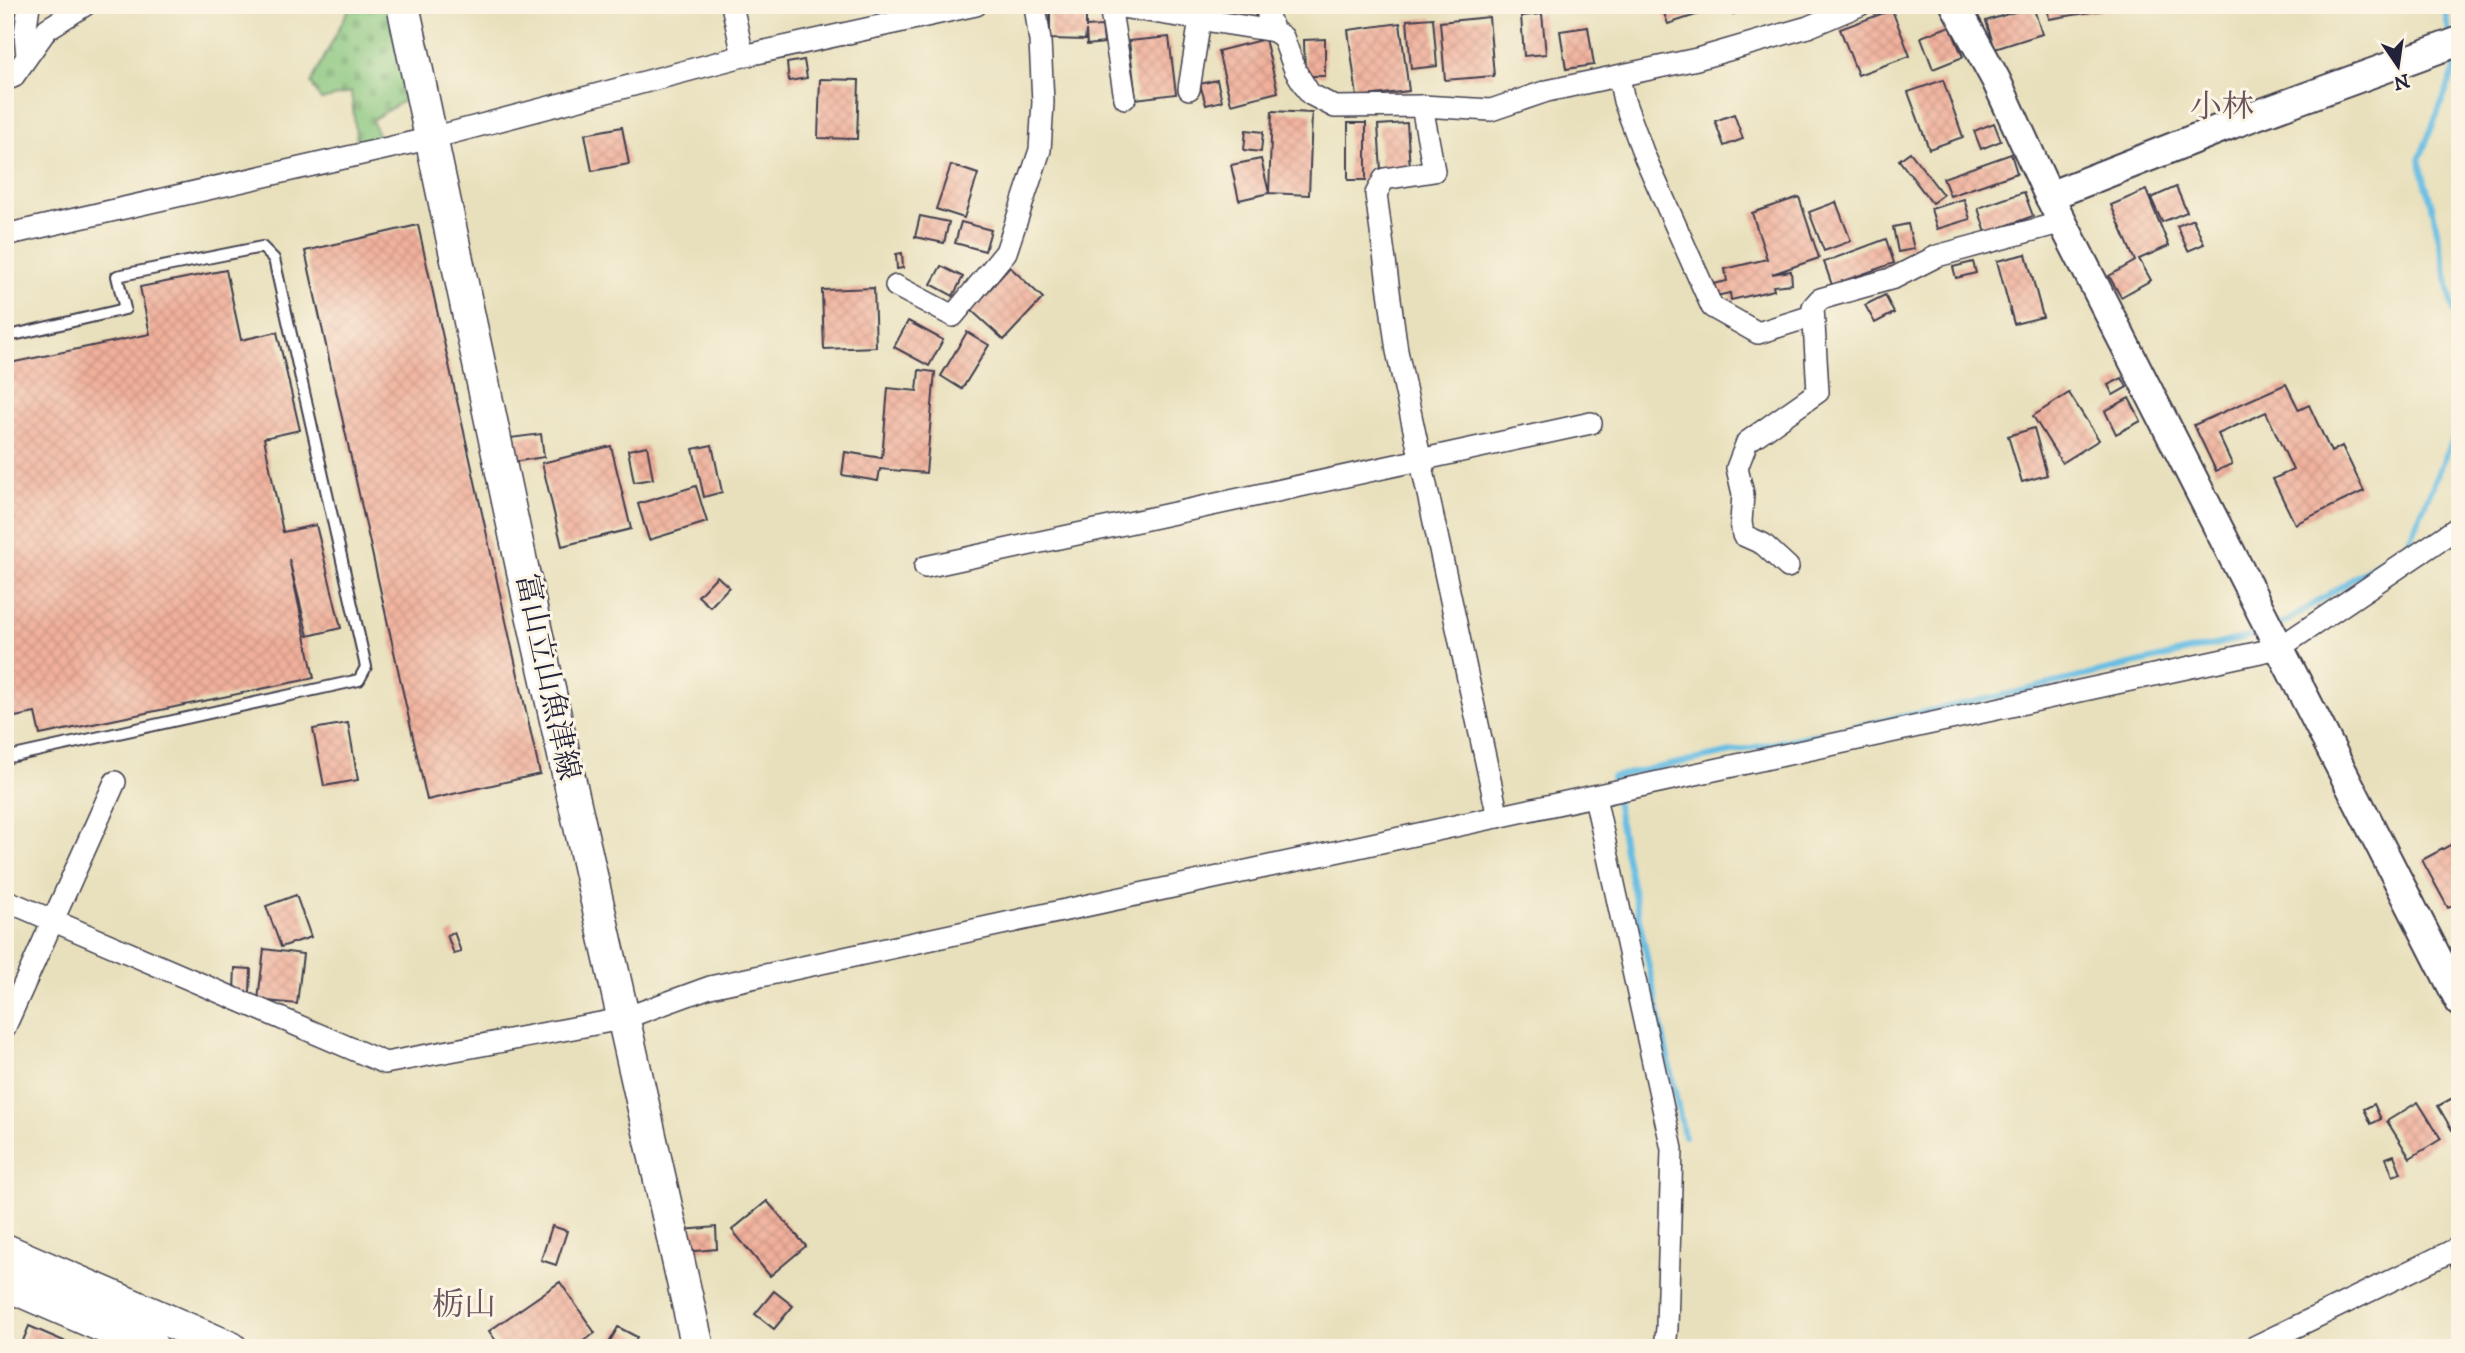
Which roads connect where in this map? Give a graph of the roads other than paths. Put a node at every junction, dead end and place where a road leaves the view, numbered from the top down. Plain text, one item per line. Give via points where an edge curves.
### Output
1 (29, 5) edge
2 (85, 5) edge
3 (403, 5) edge
4 (732, 5) edge
5 (976, 5) edge
6 (1035, 5) edge
7 (1109, 5) edge
8 (1268, 5) edge
9 (1860, 5) edge
10 (1955, 5) edge
11 (1201, 12) edge
12 (1274, 31) junction
13 (2460, 41) edge
14 (27, 56) junction
15 (743, 56) junction
16 (1619, 77) junction
17 (5, 80) edge
18 (1189, 89) dead end
19 (1125, 98) dead end
20 (1422, 106) junction
21 (432, 138) junction
22 (2049, 196) junction
23 (2063, 222) junction
24 (5, 235) edge
25 (897, 286) dead end
26 (1812, 316) junction
27 (5, 337) edge
28 (1591, 422) dead end
29 (1419, 460) junction
30 (2460, 526) edge
31 (925, 567) dead end
32 (1788, 567) dead end
33 (2279, 648) junction
34 (5, 758) edge
35 (114, 782) dead end
36 (1595, 797) junction
37 (1498, 817) junction
38 (5, 900) edge
39 (51, 920) junction
40 (2460, 1002) edge
41 (622, 1019) junction
42 (5, 1027) edge
43 (2460, 1247) edge
44 (5, 1250) edge
45 (5, 1284) edge
46 (153, 1348) edge
47 (231, 1348) edge
48 (698, 1348) edge
49 (1665, 1348) edge
50 (2252, 1348) edge

1 - 14 street
2 - 14 street via 47,29
3 - 21 main road, 富山立山魚津線
4 - 15 street
5 - 15 street
6 - 25 street via 1043,103 1040,150 1006,252 953,316
7 - 11 street
7 - 19 street
8 - 12 street
9 - 16 street via 1808,27
10 - 22 street via 1996,80
11 - 12 street
11 - 18 street
12 - 20 street via 1283,37 1295,71 1310,94 1335,107
13 - 22 street
14 - 17 street via 13,77
15 - 21 street
16 - 20 street via 1547,91 1491,110
16 - 26 street via 1644,155 1712,307 1758,333
20 - 29 street via 1434,171 1384,179 1376,194 1397,351
21 - 24 street
21 - 41 main road, 富山立山魚津線
22 - 23 street
23 - 26 street via 1937,256 1894,278 1821,299
23 - 33 street
26 - 32 street via 1818,392 1747,442 1737,468 1743,494 1743,536 1763,544
27 - 34 lane via 125,309 117,276 262,247 274,259 366,667 359,680
28 - 29 street
29 - 31 street
29 - 37 street
30 - 33 street
33 - 36 street
33 - 40 street
35 - 39 street
36 - 37 street
36 - 49 street via 1672,1149
37 - 41 street via 710,987
38 - 39 street
39 - 41 street via 385,1063
39 - 42 street
41 - 48 main road, 富山立山魚津線
43 - 50 street
44 - 47 main road
45 - 46 main road

